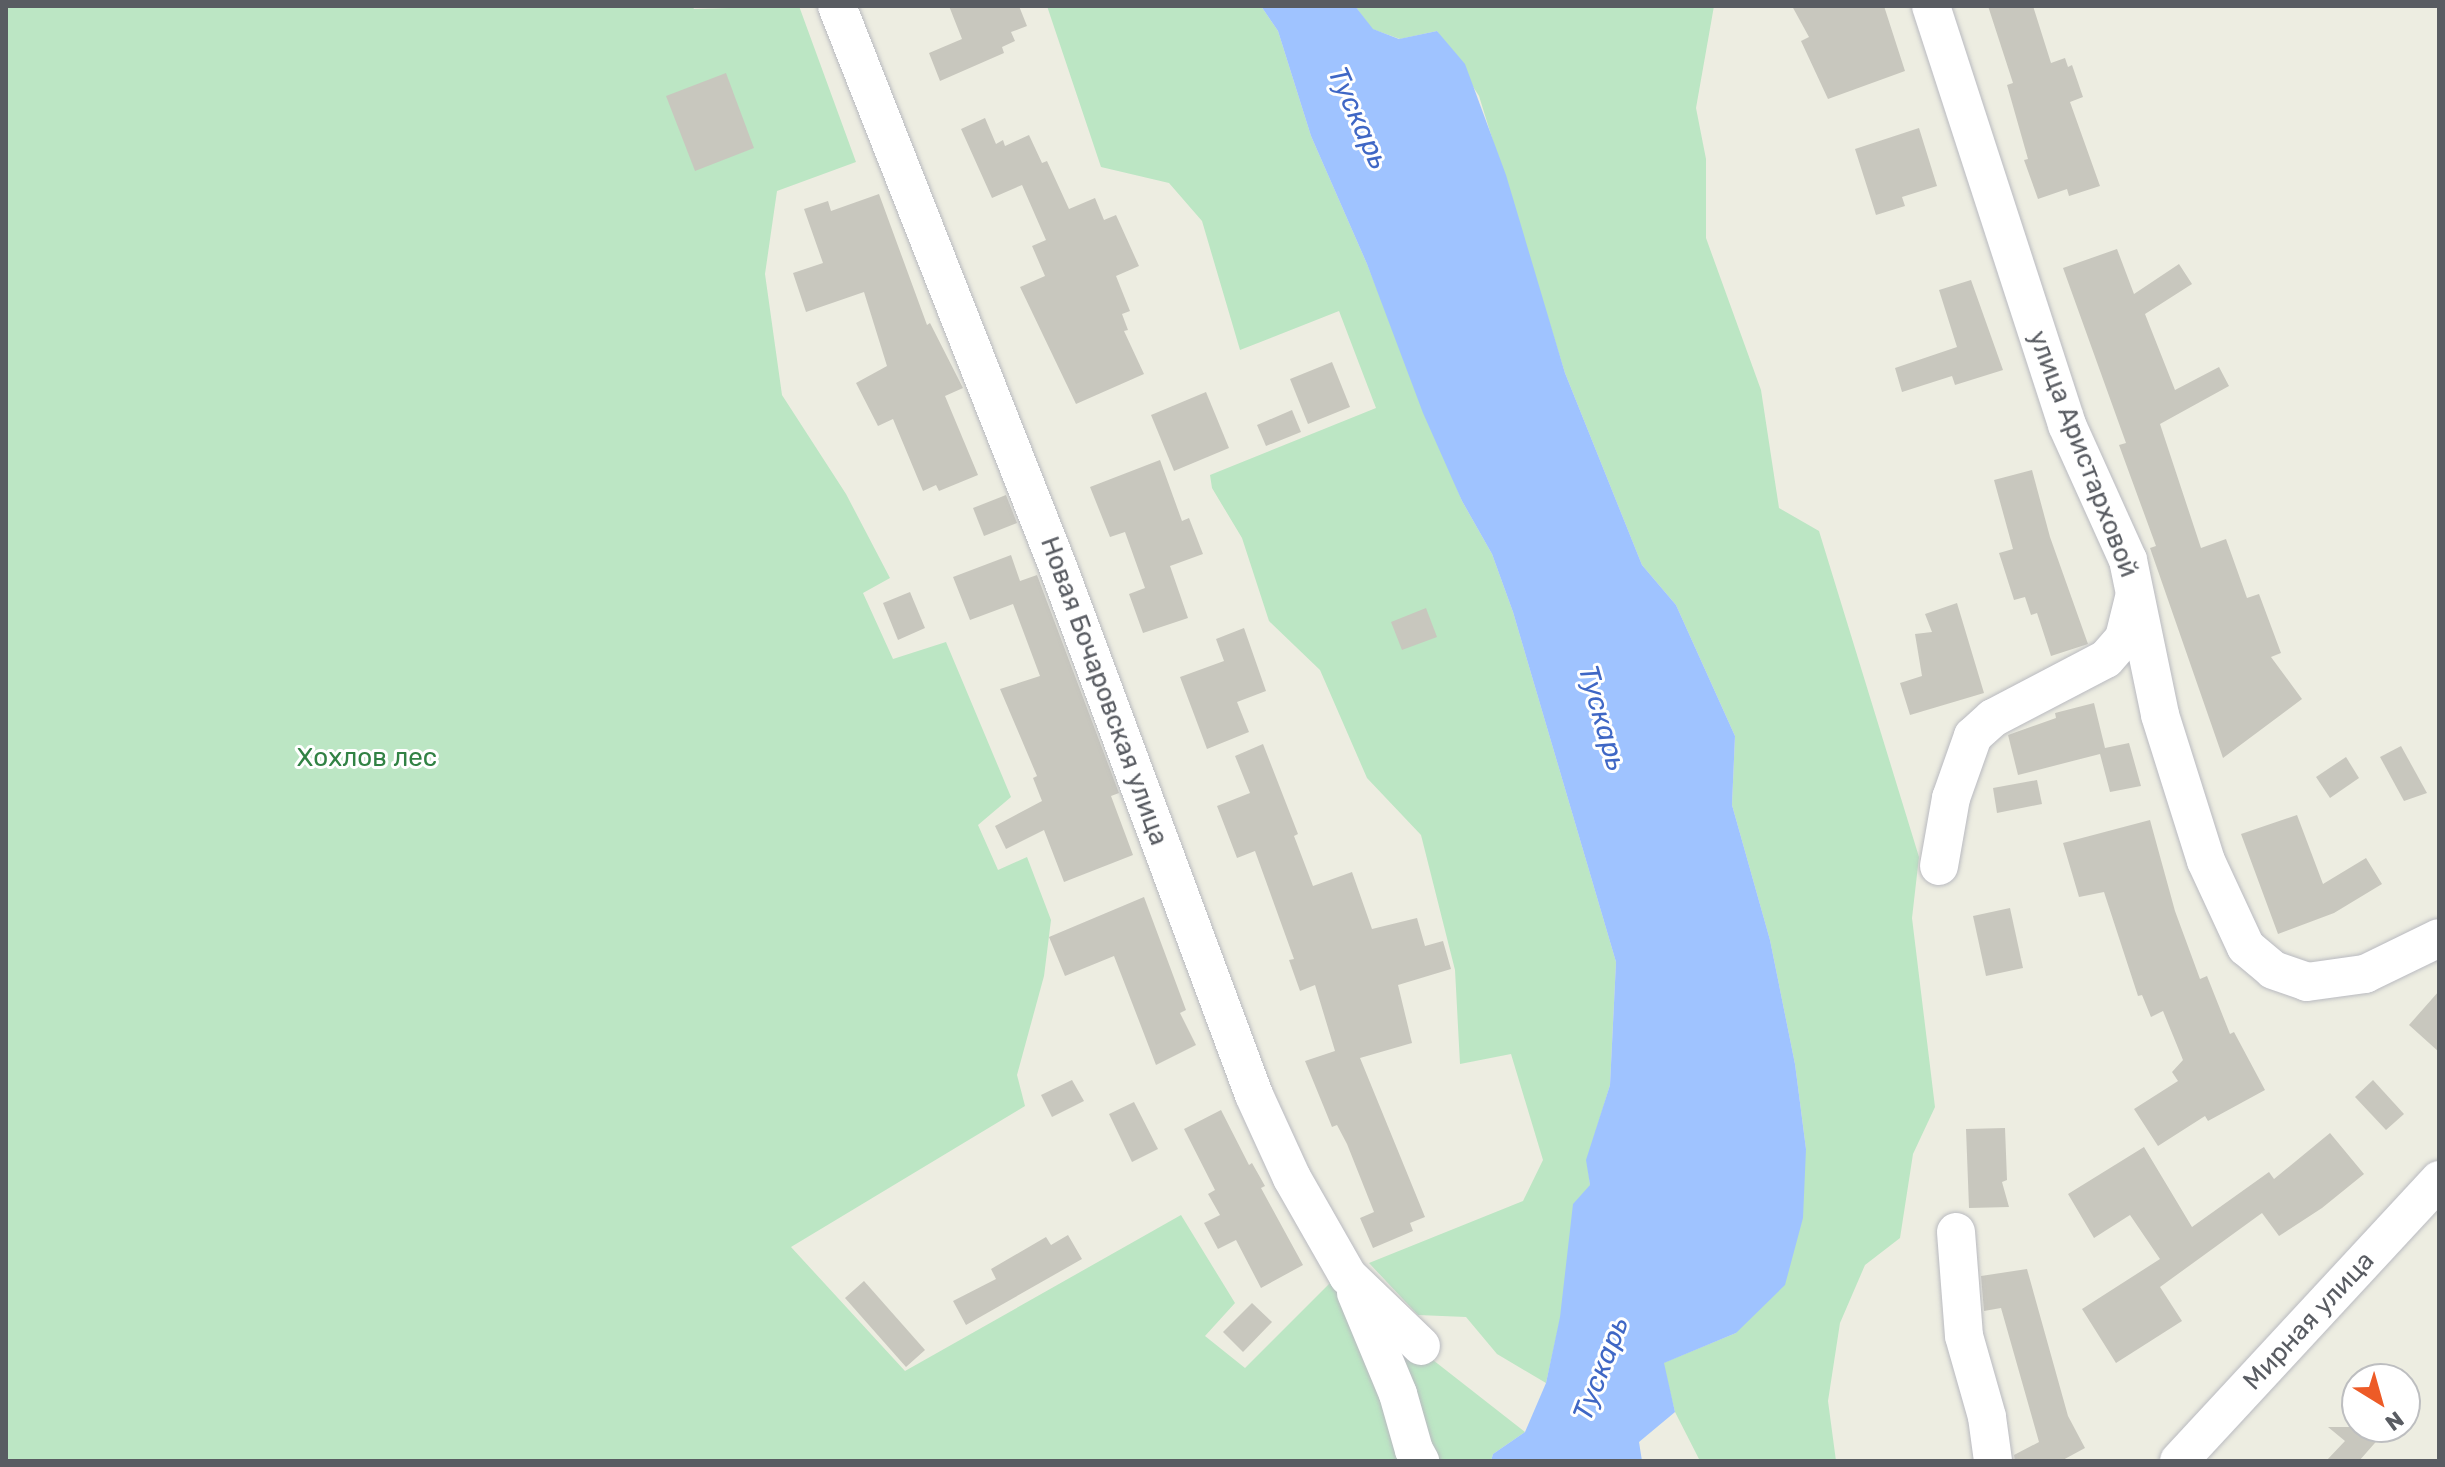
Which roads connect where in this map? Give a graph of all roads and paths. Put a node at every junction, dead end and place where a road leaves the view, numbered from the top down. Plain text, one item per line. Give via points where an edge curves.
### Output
1 (837, 6) edge
2 (1931, 6) edge
3 (2135, 595) junction
4 (1939, 866) dead end
5 (2439, 938) edge
6 (2439, 1180) edge
7 (1956, 1232) dead end
8 (1348, 1276) junction
9 (1421, 1346) dead end
10 (1420, 1461) edge
11 (1993, 1461) edge
12 (2179, 1461) edge

1 - 8 street, Новая Бочаровская улица via 1046,538 1254,1095 1292,1178
2 - 3 street, улица Аристарховой via 2067,425 2128,560
3 - 4 street via 2124,638 2106,659 1993,718 1973,736 1951,798
3 - 5 street, улица Аристарховой via 2160,715 2206,861 2246,947 2273,970 2307,982 2365,974
6 - 12 street, Мирная улица
7 - 11 street via 1964,1336 1987,1417
8 - 9 street, Новая Бочаровская улица
8 - 10 street

